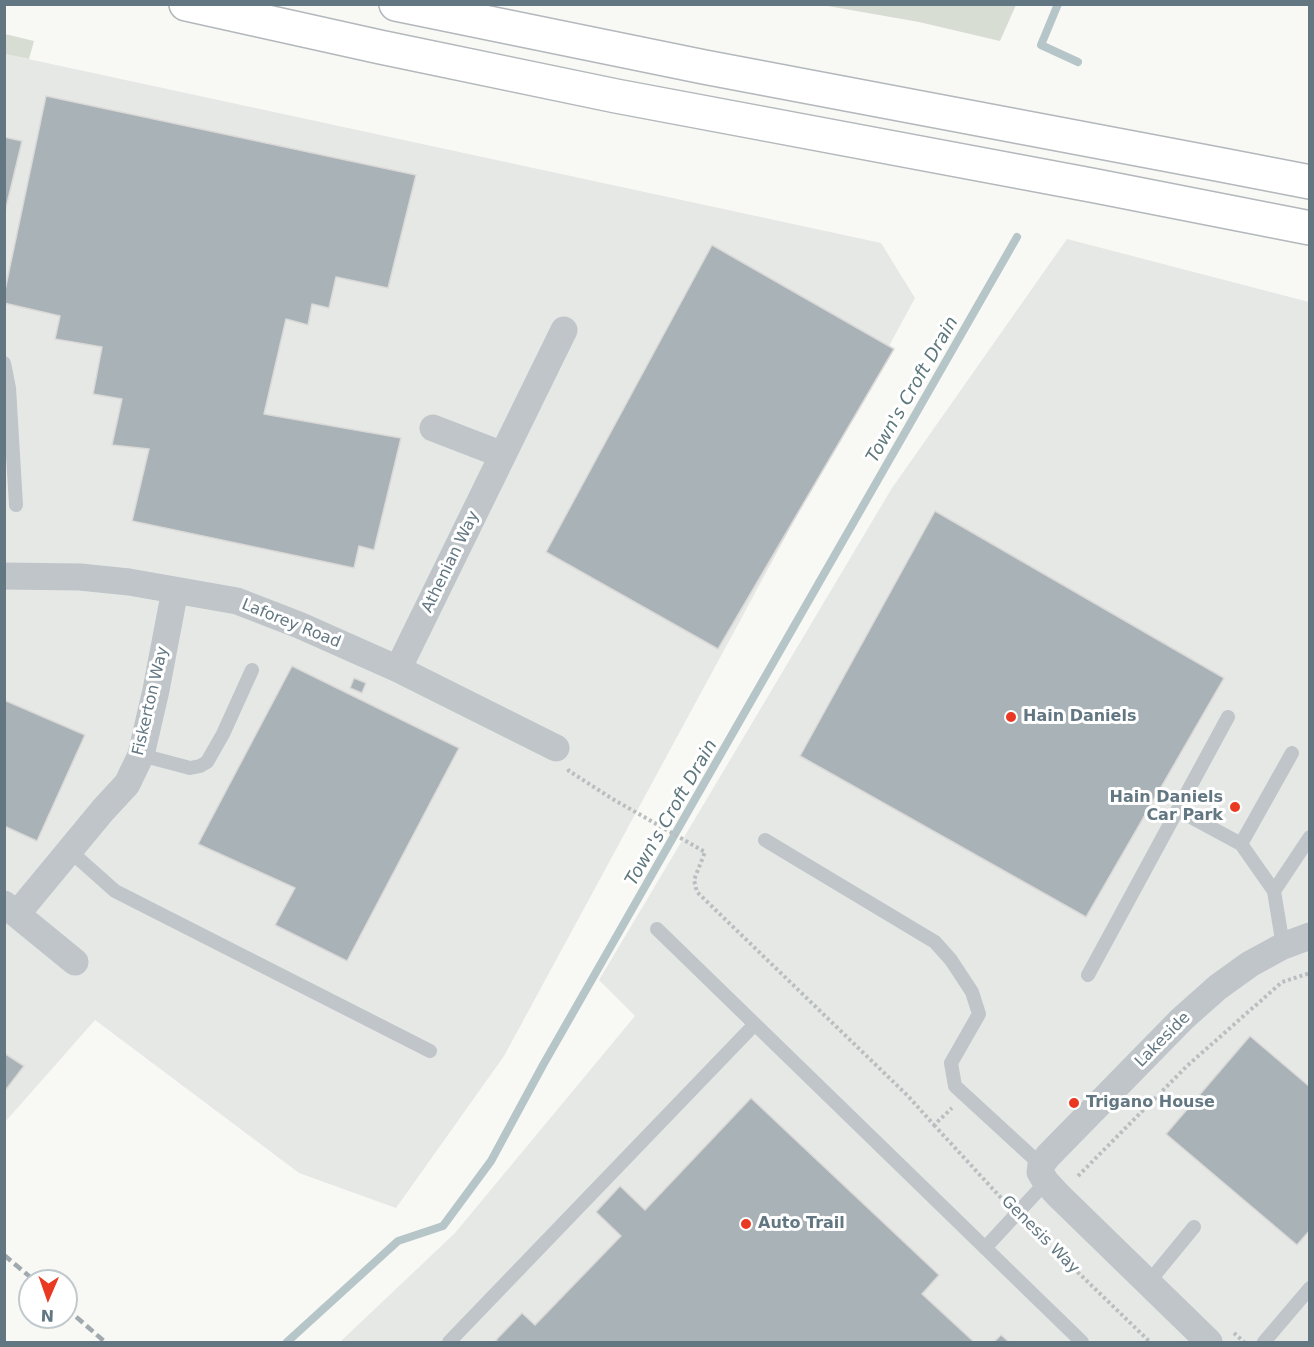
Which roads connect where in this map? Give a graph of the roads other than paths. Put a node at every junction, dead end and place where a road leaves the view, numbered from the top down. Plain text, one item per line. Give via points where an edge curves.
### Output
1 (186, 4) edge
2 (396, 4) edge
3 (1310, 182) edge
4 (1310, 228) edge
5 (564, 330) dead end
6 (4, 363) edge
7 (433, 428) dead end
8 (503, 455) junction
9 (15, 505) dead end
10 (4, 576) edge
11 (175, 590) junction
12 (398, 669) junction
13 (252, 670) dead end
14 (1228, 717) dead end
15 (556, 748) road end
16 (1292, 753) dead end
17 (141, 755) junction
18 (1178, 810) junction
19 (1310, 837) edge
20 (765, 840) dead end
21 (1241, 844) junction
22 (70, 851) junction
23 (1274, 891) junction
24 (11, 909) edge
25 (657, 929) dead end
26 (1310, 936) edge
27 (1283, 946) junction
28 (75, 962) dead end
29 (1088, 975) dead end
30 (755, 1024) junction
31 (430, 1051) dead end
32 (1042, 1173) junction
33 (1194, 1227) dead end
34 (986, 1248) junction
35 (1148, 1283) junction
36 (1310, 1288) edge
37 (449, 1342) edge
38 (1082, 1342) edge
39 (1209, 1342) edge
40 (1264, 1342) edge

1 - 4 highway via 605,94
2 - 3 highway
5 - 8 street, Athenian Way
6 - 9 lane via 9,388
7 - 8 street
8 - 12 street, Athenian Way
10 - 11 street, Laforey Road via 80,577
11 - 12 street, Laforey Road via 237,601
11 - 17 street, Fiskerton Way
12 - 15 street, Laforey Road
13 - 17 lane via 207,762 190,768
14 - 18 lane
16 - 21 lane
17 - 22 street, Fiskerton Way via 127,784
18 - 21 lane
18 - 29 lane
19 - 23 lane
20 - 32 lane via 934,942 951,960 972,992 979,1014 951,1063 955,1086
21 - 23 lane
22 - 24 street, Fiskerton Way
22 - 31 lane via 115,891
23 - 27 lane
24 - 28 street, Fiskerton Way
25 - 30 lane
26 - 27 street, Lakeside
27 - 32 street, Lakeside via 1218,987 1182,1019 1048,1156
30 - 34 lane
30 - 37 lane
32 - 34 lane via 1017,1214
32 - 35 street
33 - 35 lane
34 - 38 lane
35 - 39 street
36 - 40 lane

